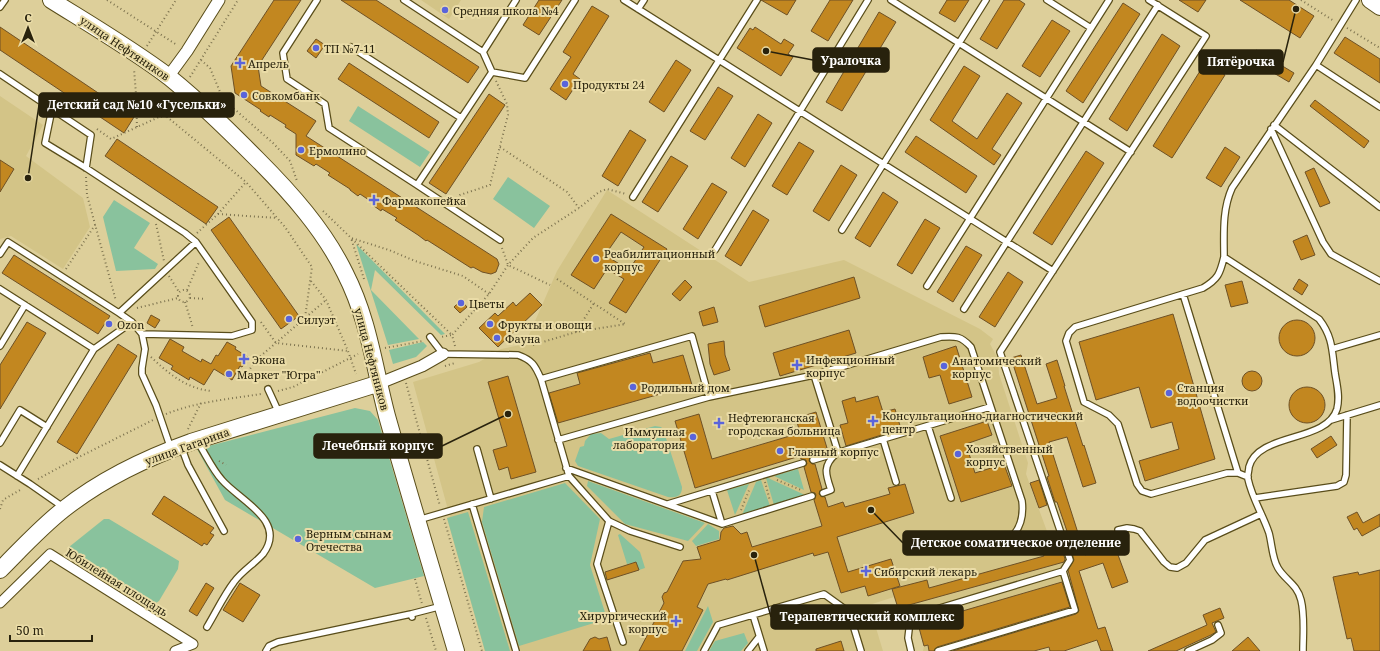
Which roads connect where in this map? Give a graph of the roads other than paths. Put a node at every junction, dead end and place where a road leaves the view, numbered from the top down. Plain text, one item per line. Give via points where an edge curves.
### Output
1 (5, 0) edge
2 (51, 0) edge
3 (219, 0) edge
4 (317, 0) edge
5 (404, 0) edge
6 (516, 0) edge
7 (575, 0) edge
8 (624, 0) edge
9 (644, 0) edge
10 (757, 0) edge
11 (868, 0) edge
12 (891, 0) edge
13 (986, 0) edge
14 (1047, 0) edge
15 (1109, 0) edge
16 (1149, 0) edge
17 (1356, 0) edge
18 (1370, 0) edge
19 (1158, 5) junction
20 (0, 7) edge
21 (1380, 7) edge
22 (638, 9) junction
23 (1091, 28) junction
24 (959, 43) junction
25 (351, 47) dead end
26 (483, 52) junction
27 (719, 60) junction
28 (1316, 65) junction
29 (492, 72) junction
30 (0, 74) edge
31 (168, 77) junction
32 (1046, 99) junction
33 (1380, 107) edge
34 (52, 109) junction
35 (800, 111) junction
36 (461, 118) junction
37 (1083, 122) junction
38 (1273, 127) junction
39 (1131, 152) junction
40 (883, 164) junction
41 (86, 168) junction
42 (417, 185) junction
43 (633, 197) road end
44 (1380, 207) edge
45 (970, 218) junction
46 (842, 230) dead end
47 (500, 240) road end
48 (196, 242) junction
49 (1006, 242) junction
50 (715, 250) dead end
51 (0, 254) edge
52 (1224, 257) junction
53 (1054, 272) junction
54 (1380, 281) edge
55 (927, 286) dead end
56 (0, 289) edge
57 (1183, 294) junction
58 (25, 305) junction
59 (964, 309) dead end
60 (119, 313) junction
61 (132, 322) junction
62 (142, 334) junction
63 (1380, 335) edge
64 (431, 338) road end
65 (0, 346) edge
66 (94, 349) junction
67 (1332, 349) junction
68 (443, 354) junction
69 (814, 374) junction
70 (541, 379) junction
71 (380, 383) junction
72 (269, 391) road end
73 (709, 397) junction
74 (1380, 405) edge
75 (990, 407) junction
76 (279, 415) junction
77 (1347, 415) junction
78 (1331, 420) junction
79 (928, 426) junction
80 (47, 427) junction
81 (192, 435) junction
82 (883, 439) junction
83 (558, 440) junction
84 (0, 443) edge
85 (176, 448) junction
86 (477, 449) dead end
87 (838, 452) junction
88 (813, 460) dead end
89 (802, 463) dead end
90 (0, 466) edge
91 (566, 468) junction
92 (1238, 473) junction
93 (17, 476) junction
94 (569, 476) junction
95 (1248, 477) junction
96 (896, 482) dead end
97 (712, 491) junction
98 (823, 493) dead end
99 (812, 496) road end
100 (951, 498) dead end
101 (1255, 498) junction
102 (491, 499) junction
103 (472, 504) junction
104 (668, 504) junction
105 (64, 508) junction
106 (1261, 514) junction
107 (418, 520) junction
108 (609, 521) junction
109 (722, 524) junction
110 (1118, 530) dead end
111 (224, 531) dead end
112 (910, 544) dead end
113 (680, 547) dead end
114 (0, 570) edge
115 (1063, 571) junction
116 (0, 603) edge
117 (443, 606) junction
118 (753, 615) junction
119 (1218, 625) dead end
120 (207, 627) dead end
121 (759, 638) junction
122 (623, 642) dead end
123 (175, 651) edge
124 (266, 651) edge
125 (456, 651) edge
126 (516, 651) edge
127 (704, 651) edge
128 (748, 651) edge
129 (764, 651) edge
130 (861, 651) edge
131 (912, 651) edge
132 (938, 651) edge
133 (1188, 651) edge
134 (1303, 651) edge

1 - 20 lane
2 - 31 main road, улица Нефтяников via 119,42
3 - 31 street
4 - 42 lane via 283,53 287,79 326,104 329,128
5 - 26 lane
6 - 26 lane
7 - 29 lane via 525,78
8 - 22 lane
9 - 22 lane
10 - 27 lane
11 - 35 lane
12 - 24 lane
13 - 24 lane
14 - 23 lane
15 - 23 lane
16 - 19 lane
17 - 28 lane
18 - 21 main road
19 - 37 lane
19 - 39 lane via 1206,36
22 - 27 lane
23 - 32 lane
24 - 32 lane
24 - 40 lane
25 - 36 lane
26 - 29 lane
27 - 35 lane
27 - 43 lane
28 - 33 lane
28 - 38 lane
29 - 36 lane
30 - 34 lane
31 - 71 main road, улица Нефтяников via 265,162 334,253 365,322
32 - 37 lane
32 - 45 lane
34 - 41 lane via 91,135
34 - 41 lane via 45,143
35 - 40 lane
35 - 50 lane
36 - 42 lane
37 - 39 lane
37 - 49 lane
38 - 44 lane
38 - 52 lane via 1227,199
38 - 54 lane via 1323,242 1331,254
39 - 53 lane
40 - 45 lane
40 - 46 lane
41 - 48 lane
42 - 47 lane
45 - 49 lane
45 - 55 lane
48 - 60 lane
48 - 62 lane via 252,322 252,330 232,336
49 - 53 lane
49 - 59 lane
51 - 60 lane via 8,242
52 - 57 lane via 1221,270 1214,281 1203,288
52 - 67 lane via 1319,319 1331,338
53 - 115 lane via 1000,352 1070,560
56 - 58 lane
57 - 92 lane
57 - 92 lane via 1075,327 1069,333 1066,341 1082,396 1084,402 1109,415 1118,424 1137,484 1142,491 1151,494 1227,473
58 - 65 lane
58 - 66 lane
60 - 61 lane
61 - 62 lane
61 - 66 lane
62 - 85 lane via 145,350 142,374
63 - 67 lane
64 - 68 lane
66 - 80 lane
67 - 78 lane via 1339,397 1337,410
68 - 70 lane via 518,355 528,358 536,366
68 - 71 street via 404,380
69 - 73 lane
69 - 75 lane via 941,337 954,336 963,339 971,347
69 - 87 lane
70 - 73 lane via 692,336
70 - 83 lane
71 - 76 main road, улица Гагарина
71 - 107 main road, улица Нефтяников via 387,416
72 - 76 lane
73 - 83 lane
74 - 77 lane
75 - 79 lane
75 - 112 lane via 1022,501 1022,521 1017,531 1010,538 993,544 977,543 951,535 934,536
76 - 81 main road, улица Гагарина
77 - 78 lane
77 - 101 lane via 1344,482 1337,486
78 - 95 lane via 1319,428 1266,447 1255,456
79 - 82 lane
79 - 100 lane
80 - 84 lane via 20,410
80 - 93 lane
81 - 85 main road, улица Гагарина
81 - 120 lane via 222,480 260,514 269,529 267,546 263,554 234,581
82 - 87 lane
82 - 96 lane
83 - 91 lane
85 - 105 main road, улица Гагарина via 93,488
85 - 111 lane
86 - 102 lane
87 - 88 lane
87 - 98 lane via 829,460 826,473 831,490
89 - 97 lane
90 - 93 lane
91 - 94 lane
91 - 104 lane
92 - 95 lane
93 - 105 lane
94 - 102 lane
94 - 108 lane
95 - 101 lane
97 - 104 lane
97 - 109 lane
99 - 109 lane
101 - 106 lane
102 - 103 lane
103 - 107 lane
103 - 126 lane
104 - 109 lane
105 - 114 main road, улица Гагарина
106 - 110 lane via 1205,540 1186,563 1177,568 1170,567 1164,562 1134,528
106 - 134 lane via 1269,532 1277,566 1295,586 1300,598 1303,613
107 - 117 main road, улица Нефтяников
108 - 113 lane
108 - 122 lane via 597,564
115 - 131 lane via 920,614 910,621 908,638
115 - 132 lane via 1075,610
116 - 123 street, Юбилейная площадь via 50,554 193,644
117 - 124 lane via 411,616 278,642 269,646
117 - 125 main road, улица Нефтяников
118 - 121 lane
118 - 127 lane via 718,625
118 - 130 lane via 824,594 849,612
119 - 133 lane via 1221,633
121 - 128 lane
121 - 129 lane

